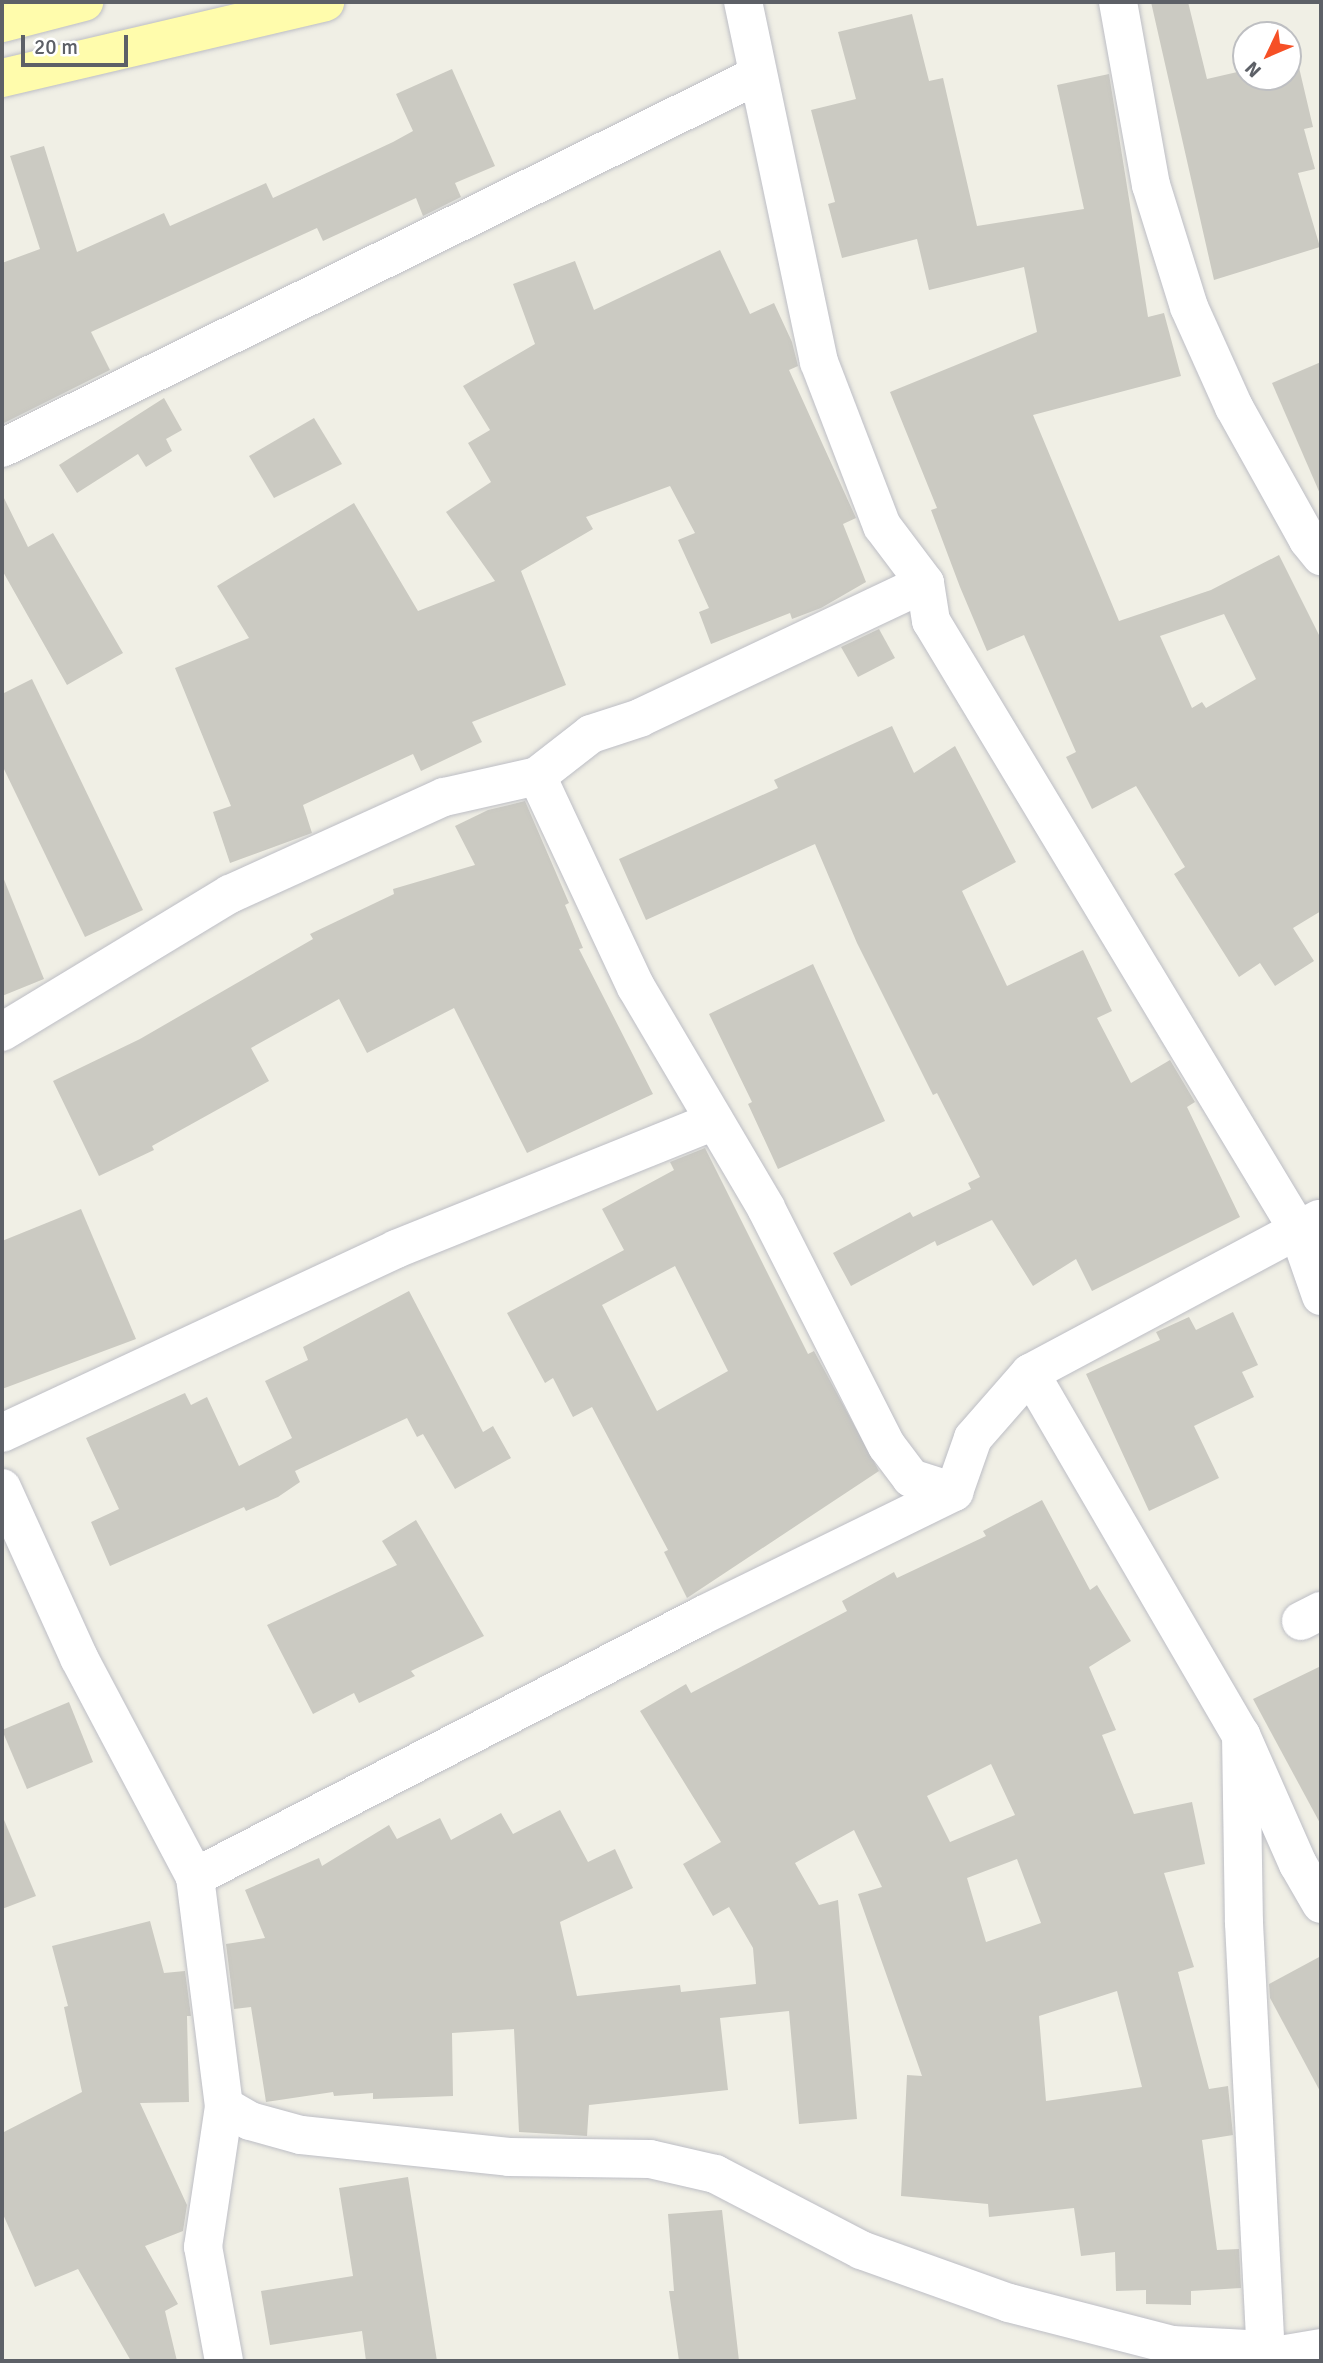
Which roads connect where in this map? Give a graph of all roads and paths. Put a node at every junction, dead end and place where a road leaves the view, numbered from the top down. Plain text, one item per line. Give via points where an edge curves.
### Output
1 (325, 2) edge
2 (743, 2) edge
3 (1118, 2) edge
4 (67, 4) edge
5 (2, 23) edge
6 (756, 76) junction
7 (2, 78) edge
8 (2, 448) edge
9 (1321, 556) edge
10 (925, 583) junction
11 (537, 776) junction
12 (2, 1032) edge
13 (715, 1121) junction
14 (1310, 1224) edge
15 (1321, 1296) edge
16 (1030, 1373) junction
17 (2, 1433) edge
18 (2, 1488) edge
19 (954, 1492) junction
20 (1241, 1735) junction
21 (195, 1877) junction
22 (1321, 1904) edge
23 (224, 2106) junction
24 (1321, 2348) edge
25 (1266, 2350) junction
26 (224, 2361) edge

1 - 7 main road
2 - 6 street
3 - 9 street via 1151,185 1189,307 1234,407
4 - 5 main road
6 - 8 street
6 - 10 street via 819,362 882,526
10 - 11 street via 640,718 591,734
10 - 14 street via 931,621
11 - 12 street via 444,797 266,877
11 - 13 street via 636,987
13 - 17 street via 396,1248
13 - 19 street via 831,1329 887,1446 911,1478
14 - 15 street
14 - 16 street
16 - 19 street via 972,1438
16 - 20 street
18 - 21 street via 79,1658
19 - 21 street via 703,1615
20 - 22 street via 1298,1864
20 - 25 street via 1244,1923
21 - 23 street
23 - 25 street via 250,2121 300,2135 509,2157 650,2159 715,2174 860,2250 1009,2302 1172,2345
23 - 26 street via 202,2247
24 - 25 street via 1280,2355

